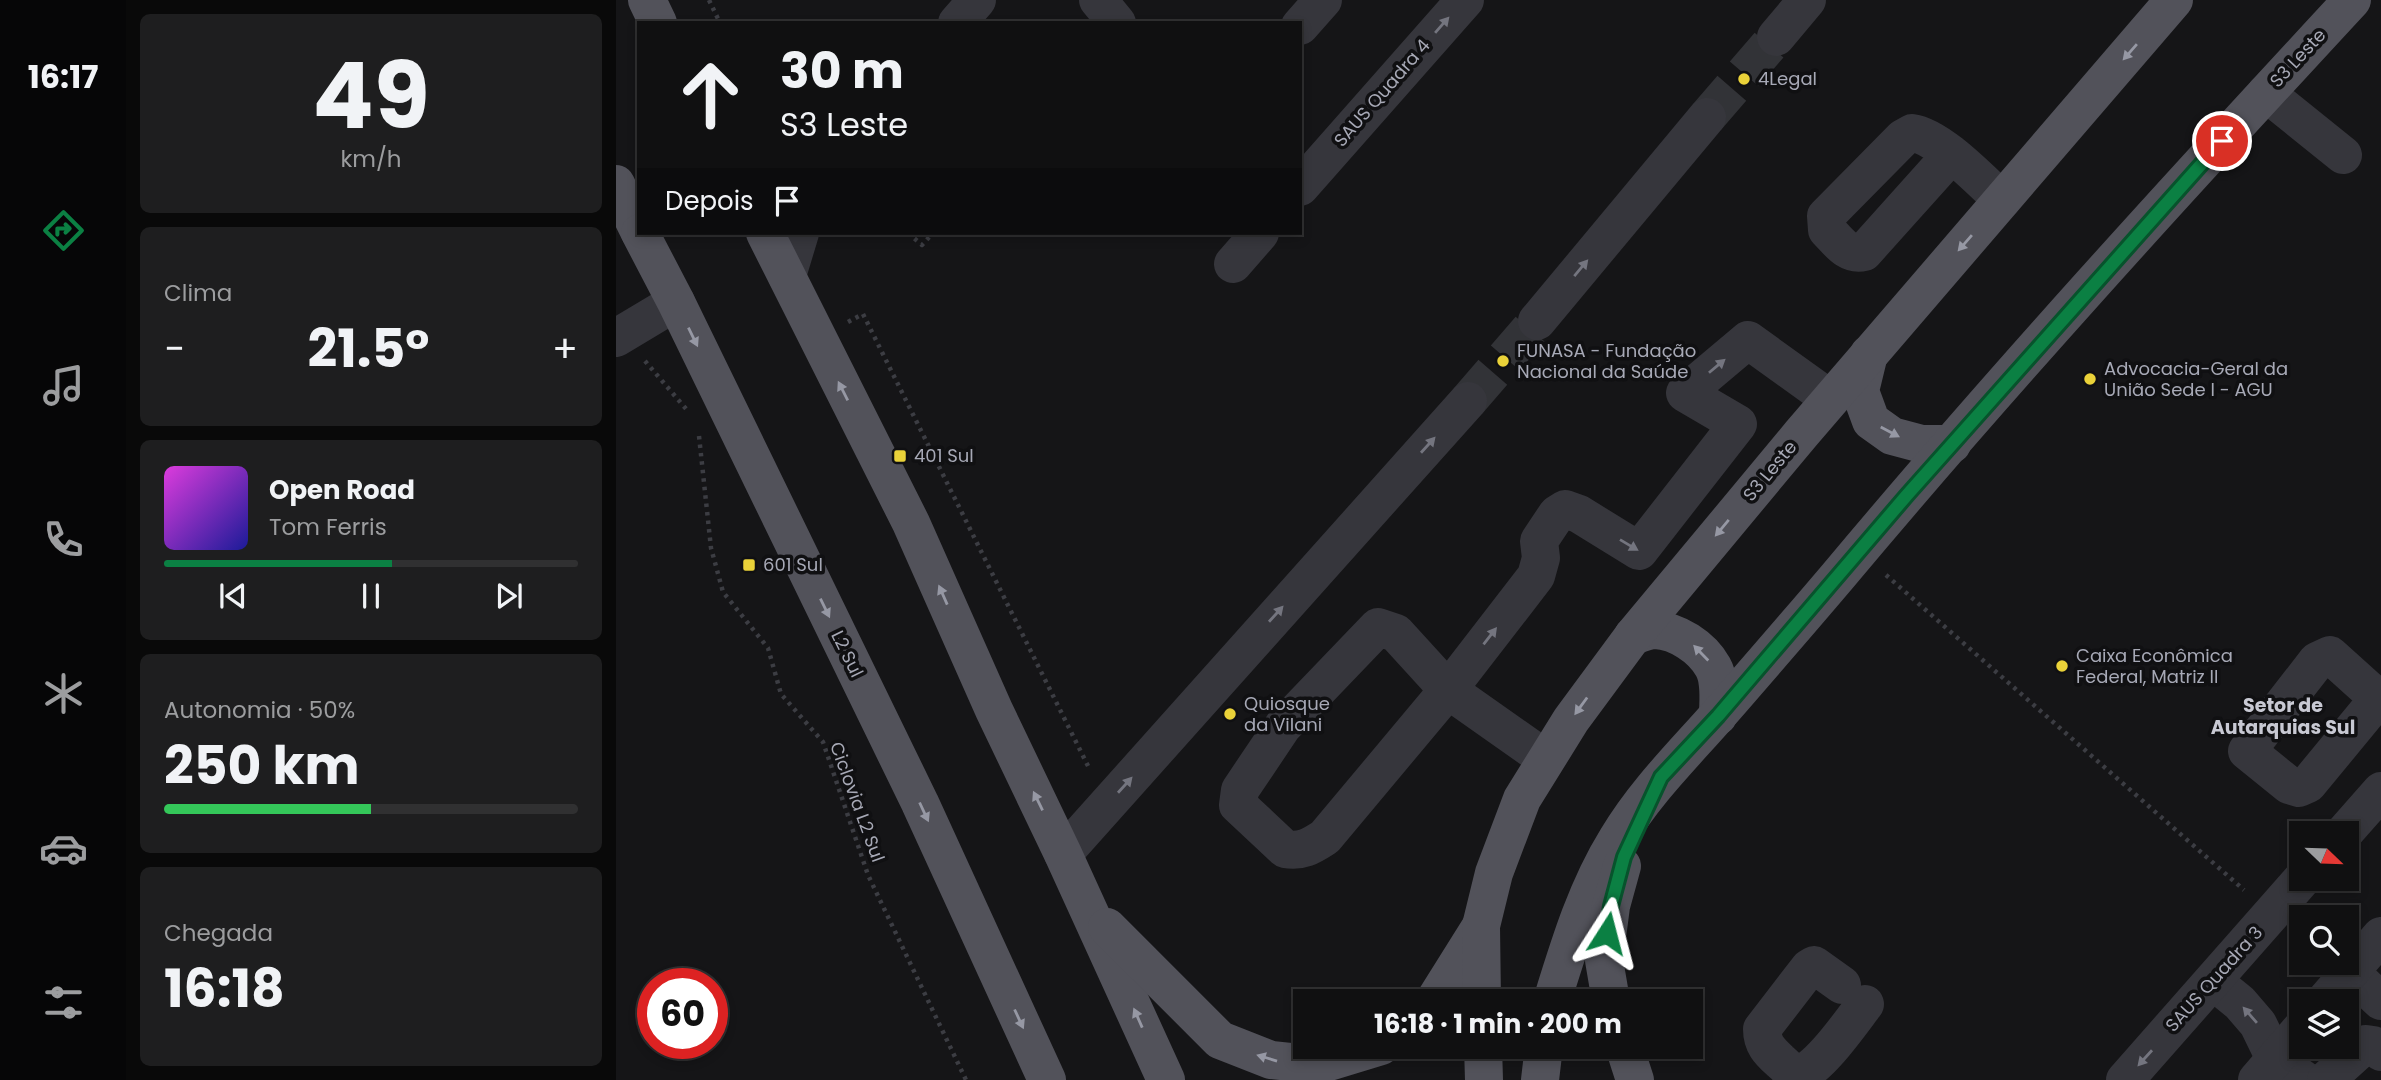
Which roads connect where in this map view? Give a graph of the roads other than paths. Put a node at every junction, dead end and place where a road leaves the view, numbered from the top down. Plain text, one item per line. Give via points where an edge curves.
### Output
1 (647, 0) edge
2 (977, 0) edge
3 (1098, 0) edge
4 (1323, 0) edge
5 (1465, 0) edge
6 (1807, 0) edge
7 (2174, 0) edge
8 (2351, 0) edge
9 (657, 21) edge
10 (959, 21) edge
11 (1115, 21) edge
12 (1302, 24) edge
13 (1776, 37) tunnel mouth
14 (2266, 93) junction
15 (1707, 117) tunnel mouth
16 (2343, 155) dead end
17 (1951, 156) dead end
18 (616, 184) edge
19 (1302, 185) edge
20 (2002, 200) junction
21 (637, 228) edge
22 (641, 235) edge
23 (766, 235) edge
24 (799, 235) edge
25 (1258, 235) edge
26 (1233, 264) dead end
27 (786, 276) junction
28 (676, 302) junction
29 (1537, 321) tunnel mouth
30 (619, 336) edge
31 (1869, 354) junction
32 (1830, 399) junction
33 (1468, 401) tunnel mouth
34 (1952, 444) junction
35 (1633, 636) junction
36 (1448, 690) junction
37 (1718, 716) junction
38 (1546, 759) junction
39 (1661, 777) junction
40 (2381, 791) edge
41 (2355, 821) edge
42 (1063, 853) junction
43 (2289, 875) edge
44 (1088, 908) junction
45 (1481, 926) junction
46 (2381, 936) edge
47 (2359, 962) edge
48 (2347, 975) edge
49 (2353, 975) edge
50 (2213, 981) junction
51 (1442, 989) edge
52 (1482, 989) edge
53 (1556, 989) edge
54 (1609, 989) edge
55 (2335, 989) edge
56 (2381, 1001) edge
57 (2381, 1052) edge
58 (2289, 1053) edge
59 (1339, 1059) edge
60 (1484, 1059) edge
61 (1542, 1059) edge
62 (1628, 1059) edge
63 (2279, 1073) edge
64 (1047, 1080) edge
65 (1166, 1080) edge
66 (1485, 1080) edge
67 (1539, 1080) edge
68 (1635, 1080) edge
69 (2125, 1080) edge
70 (2326, 1080) edge

1 - 9 main road
2 - 10 lane
3 - 11 lane
4 - 12 lane
19 -> 5 lane, SAUS Quadra 4
6 - 13 lane
7 -> 20 main road, S3 Leste
8 - 14 main road, S3 Leste
14 - 16 lane
14 - 34 main road, S3 Leste
29 -> 15 lane
17 - 20 lane
18 - 21 main road, L2 Sul
20 -> 31 main road, S3 Leste
22 - 28 main road, L2 Sul
23 - 27 main road
24 - 27 lane
25 - 26 lane
42 -> 27 main road via 911,523
28 - 30 lane
28 -> 64 main road, L2 Sul via 920,803
31 - 32 main road, S3 Leste
31 -> 34 main road via 1860,391 1871,421 1892,436 1922,444
32 -> 35 main road, S3 Leste
36 -> 32 lane via 1536,576 1539,541 1557,514 1565,509 1579,514 1639,551 1738,424 1685,393 1748,340
42 -> 33 lane
34 - 37 main road, S3 Leste
37 -> 35 main road via 1714,668 1697,647 1669,632 1651,630
35 -> 38 main road, S3 Leste
36 - 36 lane via 1396,633 1378,627 1283,726 1240,790 1238,805 1285,849 1306,849 1325,837
36 - 38 lane
37 - 39 main road, S3 Leste
38 - 45 main road, S3 Leste via 1522,799 1494,873
39 - 53 main road, S3 Leste via 1615,842 1577,922
39 - 54 main road via 1624,857 1611,906 1604,960
40 - 41 lane
42 - 44 main road
43 - 50 lane, SAUS Quadra 3
59 -> 44 main road via 1319,1065 1271,1060 1220,1040
65 -> 44 main road
45 - 51 main road
45 - 52 main road, S3 Leste
46 - 47 lane
48 - 55 lane
49 - 56 lane
63 -> 50 lane via 2258,1024
50 -> 69 lane, SAUS Quadra 3
57 - 70 lane via 2366,1044
58 - 63 lane
60 - 66 main road
61 - 67 main road
62 - 68 main road

